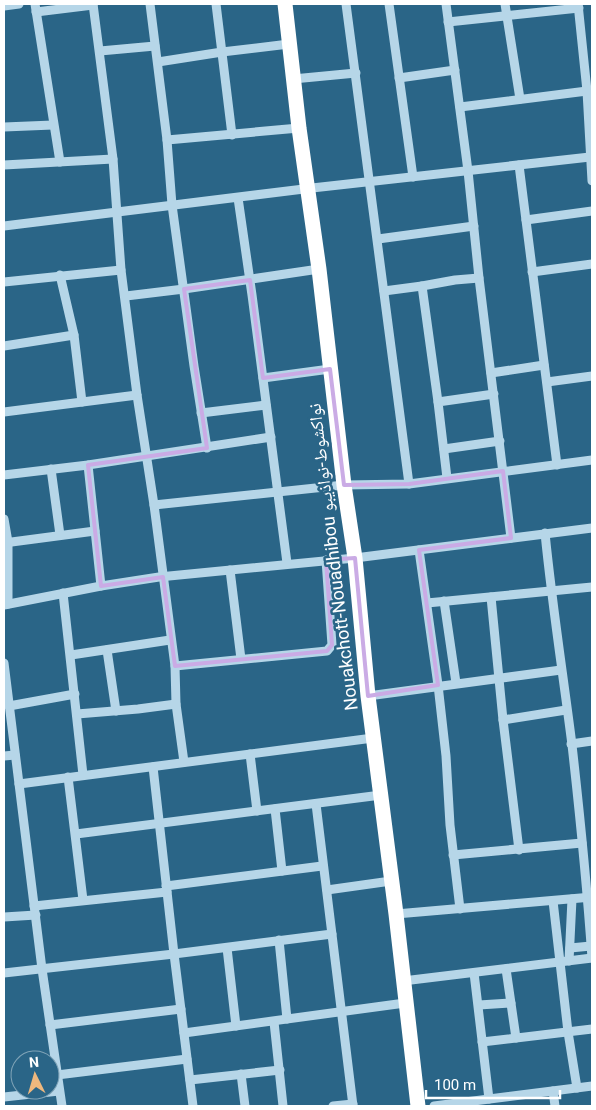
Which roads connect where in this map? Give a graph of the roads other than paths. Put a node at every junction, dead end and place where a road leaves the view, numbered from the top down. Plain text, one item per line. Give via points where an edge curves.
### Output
1 (19, 4) edge
2 (93, 4) edge
3 (150, 4) edge
4 (216, 4) edge
5 (285, 4) edge
6 (346, 4) edge
7 (389, 4) edge
8 (446, 4) edge
9 (505, 4) edge
10 (4, 6) edge
11 (579, 6) edge
12 (35, 8) edge
13 (507, 15) junction
14 (448, 22) junction
15 (289, 44) junction
16 (155, 46) junction
17 (100, 51) junction
18 (222, 52) junction
19 (158, 62) junction
20 (454, 70) junction
21 (356, 73) junction
22 (398, 78) junction
23 (293, 79) junction
24 (587, 90) junction
25 (520, 99) junction
26 (460, 106) junction
27 (53, 125) junction
28 (4, 127) edge
29 (299, 128) junction
30 (232, 135) junction
31 (168, 140) junction
32 (591, 143) edge
33 (590, 157) junction
34 (113, 159) junction
35 (60, 162) junction
36 (4, 165) edge
37 (518, 165) junction
38 (468, 170) junction
39 (592, 176) edge
40 (413, 177) junction
41 (592, 181) edge
42 (369, 182) junction
43 (308, 189) junction
44 (238, 198) junction
45 (172, 206) junction
46 (592, 211) edge
47 (117, 212) junction
48 (526, 220) junction
49 (4, 226) edge
50 (474, 226) junction
51 (378, 239) junction
52 (592, 264) edge
53 (319, 269) junction
54 (121, 270) junction
55 (532, 272) junction
56 (60, 275) junction
57 (479, 278) junction
58 (250, 280) junction
59 (4, 282) edge
60 (422, 286) junction
61 (184, 289) junction
62 (384, 291) junction
63 (126, 296) junction
64 (74, 335) junction
65 (4, 346) edge
66 (544, 365) junction
67 (330, 369) junction
68 (491, 373) junction
69 (592, 376) edge
70 (263, 378) junction
71 (547, 382) junction
72 (494, 394) junction
73 (137, 395) junction
74 (82, 402) junction
75 (438, 402) junction
76 (266, 406) junction
77 (4, 412) edge
78 (201, 413) junction
79 (271, 438) junction
80 (500, 441) junction
81 (207, 448) junction
82 (444, 449) junction
83 (146, 456) junction
84 (592, 460) edge
85 (88, 465) junction
86 (557, 465) junction
87 (51, 469) junction
88 (503, 471) junction
89 (4, 475) edge
90 (447, 478) junction
91 (409, 484) junction
92 (344, 485) junction
93 (278, 491) junction
94 (154, 505) junction
95 (4, 519) edge
96 (592, 528) edge
97 (95, 531) junction
98 (545, 533) junction
99 (60, 535) junction
100 (511, 538) junction
101 (6, 542) edge
102 (419, 550) junction
103 (354, 558) junction
104 (326, 560) junction
105 (287, 563) junction
106 (230, 570) junction
107 (163, 577) junction
108 (101, 586) junction
109 (592, 587) edge
110 (551, 591) junction
111 (63, 593) junction
112 (491, 597) junction
113 (444, 602) junction
114 (427, 603) junction
115 (6, 605) edge
116 (170, 640) junction
117 (107, 650) junction
118 (71, 655) junction
119 (241, 659) junction
120 (4, 663) edge
121 (175, 666) junction
122 (562, 670) junction
123 (498, 677) junction
124 (456, 683) junction
125 (438, 685) junction
126 (75, 694) junction
127 (368, 696) junction
128 (176, 704) junction
129 (9, 706) junction
130 (566, 710) junction
131 (116, 711) junction
132 (77, 714) junction
133 (503, 720) junction
134 (373, 738) junction
135 (592, 741) edge
136 (571, 744) junction
137 (250, 754) junction
138 (15, 755) junction
139 (4, 756) edge
140 (184, 762) junction
141 (153, 767) junction
142 (83, 775) junction
143 (68, 777) junction
144 (19, 784) junction
145 (381, 795) junction
146 (316, 804) junction
147 (275, 809) junction
148 (257, 811) junction
149 (160, 822) junction
150 (76, 834) junction
151 (582, 843) junction
152 (519, 850) junction
153 (453, 854) junction
154 (322, 866) junction
155 (282, 871) junction
156 (391, 881) junction
157 (167, 890) junction
158 (327, 890) junction
159 (590, 897) edge
160 (572, 899) junction
161 (83, 900) junction
162 (553, 901) junction
163 (460, 909) junction
164 (35, 910) junction
165 (396, 914) junction
166 (4, 917) edge
167 (332, 934) junction
168 (279, 940) junction
169 (591, 946) junction
170 (227, 948) junction
171 (570, 948) junction
172 (174, 954) junction
173 (592, 958) edge
174 (564, 961) junction
175 (42, 969) junction
176 (506, 969) junction
177 (4, 973) edge
178 (474, 973) junction
179 (403, 981) junction
180 (405, 1003) junction
181 (511, 1003) junction
182 (479, 1005) junction
183 (181, 1009) junction
184 (341, 1011) junction
185 (287, 1019) junction
186 (274, 1022) junction
187 (50, 1026) junction
188 (236, 1026) junction
189 (592, 1029) edge
190 (568, 1032) junction
191 (184, 1033) junction
192 (516, 1038) junction
193 (482, 1042) junction
194 (53, 1050) edge
195 (187, 1059) junction
196 (280, 1070) junction
197 (241, 1074) junction
198 (60, 1075) edge
199 (190, 1080) junction
200 (592, 1086) edge
201 (577, 1088) junction
202 (553, 1091) junction
203 (489, 1099) junction
204 (353, 1105) edge
205 (193, 1106) edge
206 (245, 1106) edge
207 (284, 1106) edge
208 (333, 1106) edge
209 (418, 1106) edge
210 (434, 1106) edge
211 (555, 1106) edge

1 - 10 street
2 - 12 street
2 - 17 street
3 - 16 street
4 - 18 street
5 - 15 highway, Nouakchott-Nouadhibou نواكشوط-نواذيبو
6 - 21 street
7 - 22 street
8 - 14 street
9 - 13 street
11 - 13 street
11 - 24 street
12 - 27 street
13 - 14 street
13 - 25 street
14 - 20 street
15 - 18 street
15 - 23 highway, Nouakchott-Nouadhibou نواكشوط-نواذيبو
16 - 17 street
16 - 19 street
17 - 34 street
18 - 19 street
18 - 30 street
19 - 31 street
20 - 22 street
20 - 26 street
21 - 23 street
21 - 42 street
22 - 40 street
23 - 29 highway, Nouakchott-Nouadhibou نواكشوط-نواذيبو
24 - 25 street
24 - 32 street
25 - 26 street
26 - 38 street
27 - 28 street
27 - 35 street
29 - 30 street
29 - 43 highway, Nouakchott-Nouadhibou نواكشوط-نواذيبو
30 - 31 street
31 - 45 street
32 - 33 street
33 - 37 street
33 - 39 street
34 - 35 street
34 - 47 street
35 - 36 street
37 - 38 street
37 - 48 street
38 - 40 street
38 - 50 street
39 - 41 street
40 - 42 street
42 - 43 street
42 - 51 street
43 - 44 street
43 - 53 highway, Nouakchott-Nouadhibou نواكشوط-نواذيبو
44 - 45 street
44 - 58 street
45 - 47 street
45 - 61 street
46 - 48 street
47 - 49 street
47 - 54 street
48 - 55 street
50 - 51 street
50 - 57 street
51 - 62 street
52 - 55 street
53 - 58 street
53 - 67 highway, Nouakchott-Nouadhibou نواكشوط-نواذيبو
54 - 56 street
54 - 63 street
55 - 66 street
56 - 59 street
56 - 64 street
57 - 60 street
57 - 68 street
58 - 61 street
58 - 70 street
60 - 62 street
60 - 75 street
61 - 63 street
61 - 78 street
62 - 91 street
63 - 73 street
64 - 65 street
64 - 74 street
66 - 68 street
66 - 71 street
67 - 70 street
67 - 92 highway, Nouakchott-Nouadhibou نواكشوط-نواذيبو
68 - 72 street
69 - 71 street
70 - 76 street
71 - 86 street
72 - 75 street
72 - 80 street
73 - 74 street
73 - 83 street
74 - 77 street
75 - 82 street
76 - 78 street
76 - 79 street
78 - 81 street
79 - 81 street
79 - 93 street
80 - 82 street
80 - 88 street
81 - 83 street
82 - 90 street
83 - 85 street
83 - 94 street
84 - 86 street
85 - 87 street
85 - 97 street
86 - 88 street
87 - 89 street
87 - 99 street
88 - 90 street
88 - 100 street
90 - 91 street
91 - 92 street
92 - 93 street
92 - 103 highway, Nouakchott-Nouadhibou نواكشوط-نواذيبو
93 - 94 street
93 - 105 street
94 - 107 street
95 - 101 street
96 - 98 street
97 - 99 street
97 - 108 street
98 - 100 street
98 - 110 street
99 - 101 street
100 - 102 street
101 - 115 street
102 - 103 street
102 - 114 street
103 - 104 street
103 - 127 highway, Nouakchott-Nouadhibou نواكشوط-نواذيبو
104 - 105 street
104 - 119 street via 330,648
105 - 106 street
106 - 107 street
106 - 119 street
107 - 108 street
107 - 116 street
108 - 111 street
109 - 110 street
110 - 112 street
110 - 122 street
111 - 115 street
111 - 118 street
112 - 113 street
112 - 123 street
113 - 114 street
113 - 124 street
114 - 125 street
116 - 117 street
116 - 121 street
117 - 118 street
117 - 131 street
118 - 126 street
119 - 121 street
120 - 129 street
121 - 128 street
122 - 123 street
122 - 130 street
123 - 124 street
123 - 133 street
124 - 125 street
125 - 127 street
125 - 153 street
126 - 129 street
126 - 132 street
127 - 134 highway, Nouakchott-Nouadhibou نواكشوط-نواذيبو
128 - 131 street
128 - 140 street
129 - 138 street
130 - 133 street
130 - 136 street
131 - 132 street
132 - 142 street
133 - 152 street
134 - 137 street
134 - 145 highway, Nouakchott-Nouadhibou نواكشوط-نواذيبو
135 - 136 street
136 - 151 street
137 - 140 street
137 - 148 street
138 - 139 street
138 - 144 street
140 - 141 street
141 - 142 street
141 - 149 street
142 - 143 street
143 - 144 street
143 - 150 street
144 - 164 street
145 - 146 street
145 - 156 highway, Nouakchott-Nouadhibou نواكشوط-نواذيبو
146 - 147 street
146 - 154 street
147 - 148 street
147 - 155 street
148 - 149 street
149 - 150 street
149 - 157 street
150 - 161 street
151 - 152 street
151 - 159 street
152 - 153 street
153 - 163 street
154 - 155 street
154 - 158 street
155 - 157 street
156 - 158 street
156 - 165 highway, Nouakchott-Nouadhibou نواكشوط-نواذيبو
157 - 161 street
157 - 172 street
158 - 167 street
159 - 160 street
159 - 169 street
160 - 162 street
160 - 171 street
161 - 164 street
162 - 163 street
162 - 174 street
163 - 165 street
164 - 166 street
164 - 175 street
165 - 179 highway, Nouakchott-Nouadhibou نواكشوط-نواذيبو
167 - 168 street
167 - 184 street
168 - 170 street
168 - 185 street
169 - 171 street
169 - 173 street
170 - 172 street
170 - 188 street
171 - 174 street
172 - 175 street
172 - 183 street
173 - 174 street
174 - 176 street
174 - 190 street
175 - 177 street
175 - 187 street
176 - 178 street
176 - 181 street
178 - 179 street
178 - 182 street
179 - 180 highway, Nouakchott-Nouadhibou نواكشوط-نواذيبو
180 - 184 street
180 - 209 highway, Nouakchott-Nouadhibou نواكشوط-نواذيبو
181 - 182 street
181 - 192 street
182 - 193 street
183 - 187 street
183 - 191 street
184 - 185 street
184 - 204 street
185 - 186 street
186 - 188 street
186 - 196 street
187 - 194 street
188 - 191 street
189 - 190 street
190 - 192 street
190 - 201 street
191 - 195 street
192 - 193 street
193 - 203 street
195 - 198 street
195 - 199 street
196 - 197 street
196 - 207 street
197 - 199 street
197 - 206 street
199 - 205 street
200 - 201 street
201 - 202 street
202 - 203 street
202 - 211 street
203 - 210 street
204 - 208 street

